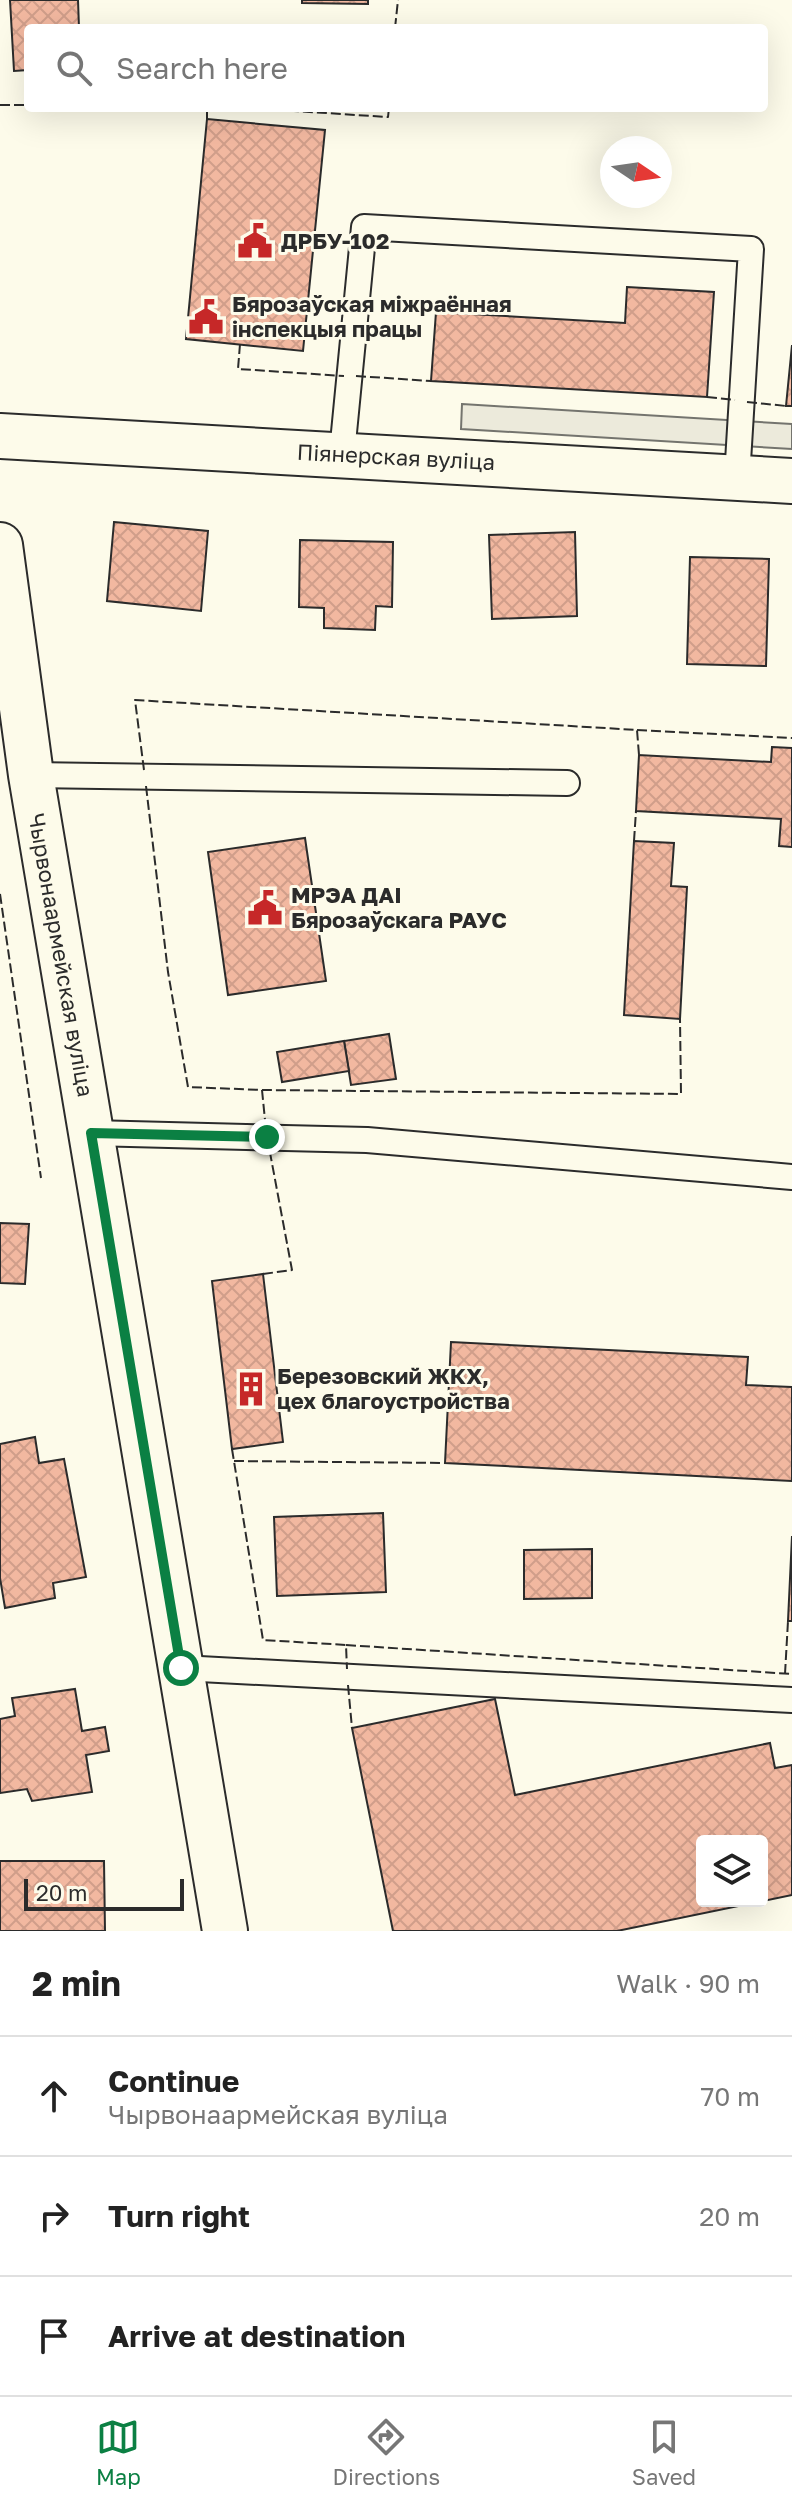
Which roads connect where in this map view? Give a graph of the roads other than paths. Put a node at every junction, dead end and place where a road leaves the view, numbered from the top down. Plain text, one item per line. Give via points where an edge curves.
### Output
1 (0, 436) edge
2 (342, 453) junction
3 (737, 478) junction
4 (792, 481) edge
5 (0, 545) edge
6 (19, 757) edge
7 (567, 783) dead end
8 (91, 1133) junction
9 (792, 1177) edge
10 (181, 1668) junction
11 (792, 1700) edge
12 (225, 1931) edge

1 - 2 main road, Піянерская вуліца
2 - 3 main road, Піянерская вуліца
2 - 3 lane via 364,227 736,248 751,249
3 - 4 main road, Піянерская вуліца
5 - 6 main road, Чырвонаармейская вуліца
6 - 7 lane
6 - 8 main road, Чырвонаармейская вуліца
8 - 9 lane via 367,1140
8 - 10 main road, Чырвонаармейская вуліца
10 - 11 lane
10 - 12 main road, Чырвонаармейская вуліца

